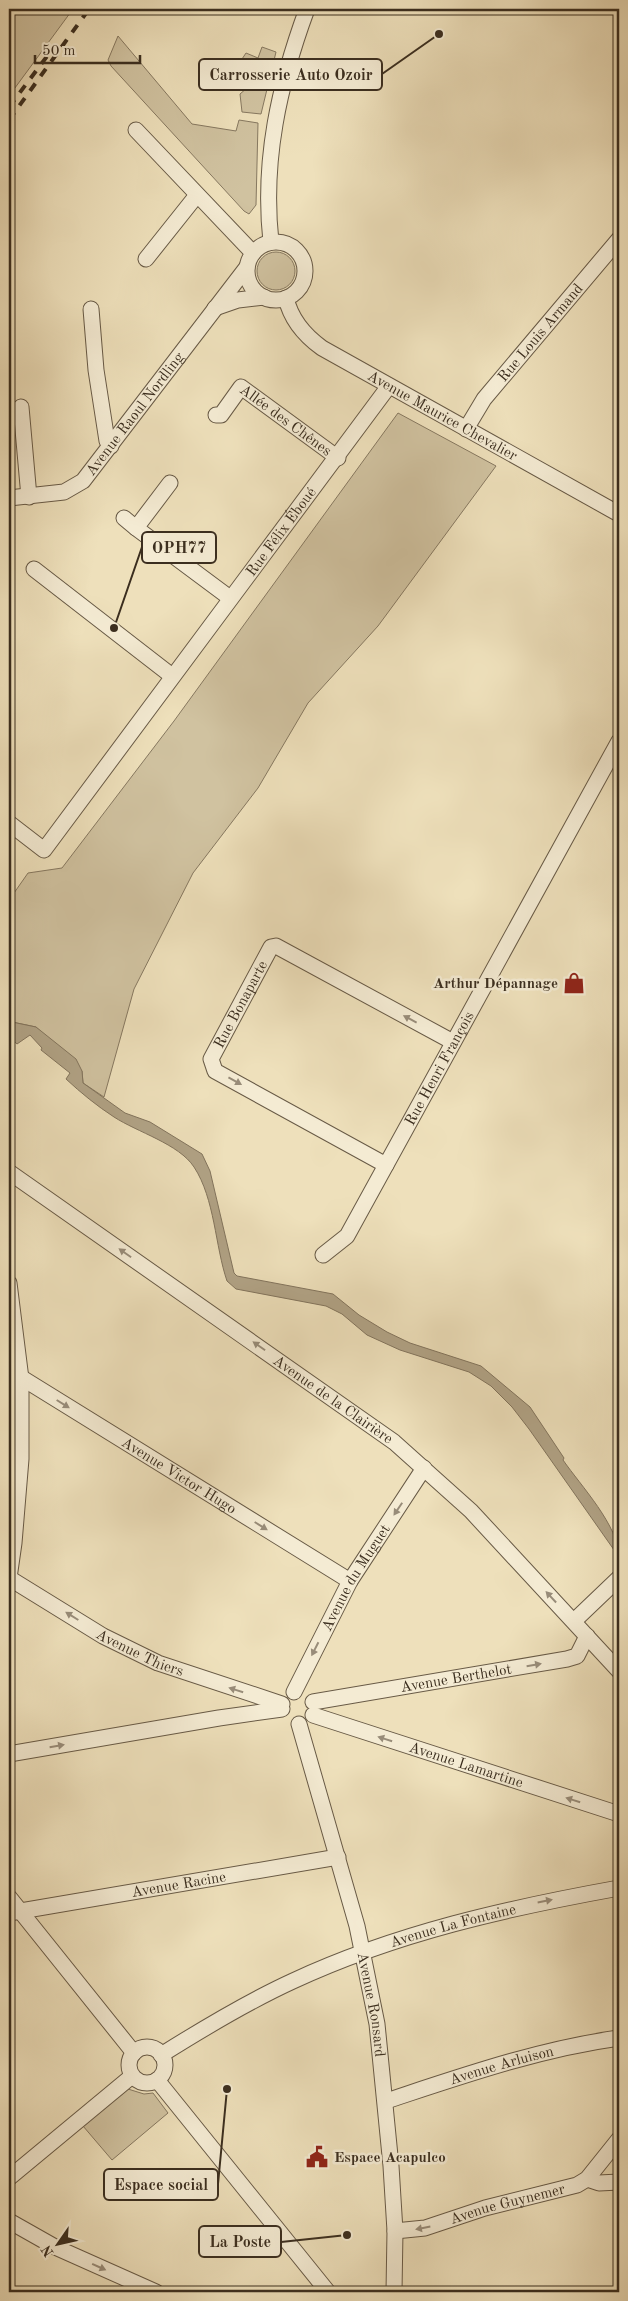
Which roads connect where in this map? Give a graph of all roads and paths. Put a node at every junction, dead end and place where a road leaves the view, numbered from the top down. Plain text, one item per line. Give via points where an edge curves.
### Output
1 (306, 9) edge
2 (136, 130) dead end
3 (197, 195) junction
4 (619, 239) edge
5 (271, 242) junction
6 (146, 259) dead end
7 (250, 260) junction
8 (264, 298) junction
9 (286, 298) junction
10 (215, 308) junction
11 (92, 309) dead end
12 (389, 386) junction
13 (21, 407) dead end
14 (216, 415) dead end
15 (466, 428) junction
16 (111, 446) junction
17 (338, 458) junction
18 (170, 483) dead end
19 (29, 497) junction
20 (9, 498) edge
21 (619, 514) edge
22 (124, 518) dead end
23 (136, 528) junction
24 (34, 569) dead end
25 (230, 598) junction
26 (172, 676) junction
27 (619, 741) edge
28 (9, 823) edge
29 (453, 1042) junction
30 (386, 1165) junction
31 (9, 1172) edge
32 (322, 1255) dead end
33 (9, 1283) edge
34 (15, 1375) edge
35 (424, 1468) junction
36 (9, 1578) edge
37 (619, 1578) edge
38 (350, 1581) junction
39 (574, 1620) junction
40 (587, 1636) junction
41 (619, 1671) edge
42 (294, 1692) junction
43 (282, 1707) junction
44 (313, 1709) junction
45 (299, 1724) junction
46 (9, 1754) edge
47 (619, 1814) edge
48 (338, 1857) junction
49 (619, 1888) edge
50 (9, 1898) edge
51 (14, 1912) edge
52 (364, 1952) junction
53 (619, 2038) edge
54 (134, 2053) junction
55 (161, 2055) junction
56 (132, 2076) junction
57 (157, 2080) junction
58 (386, 2101) junction
59 (619, 2139) edge
60 (9, 2178) edge
61 (587, 2179) junction
62 (619, 2182) edge
63 (9, 2221) edge
64 (395, 2231) junction
65 (156, 2292) edge
66 (328, 2292) edge
67 (394, 2292) edge

1 - 5 street via 291,50 274,121 267,181
2 - 3 street
3 - 6 street
3 - 7 street
4 - 15 street, Rue Louis Armand via 484,399
5 - 7 street via 258,248
5 - 9 street via 290,245 305,268 301,286
7 - 8 street via 251,285
7 - 10 street, Avenue Raoul Nordling
8 - 9 street
8 - 10 street via 238,300
9 - 12 street, Avenue Maurice Chevalier via 294,320 311,340
10 - 16 street, Avenue Raoul Nordling
11 - 16 street via 99,395 106,441
12 - 15 street, Avenue Maurice Chevalier
12 - 17 street, Rue Félix Éboué
13 - 19 street
14 - 17 street, Allée des Chênes via 221,415 241,387
15 - 21 street, Avenue Maurice Chevalier
16 - 19 street, Avenue Raoul Nordling via 87,477 71,490
17 - 25 street, Rue Félix Éboué
18 - 23 street
19 - 20 street, Avenue Raoul Nordling
22 - 23 street
23 - 25 street
24 - 26 street
25 - 26 street, Rue Félix Éboué
26 - 28 street, Rue Félix Éboué via 44,850
27 - 29 street, Rue Henri François
29 - 30 street, Rue Henri François
29 -> 30 street, Rue Bonaparte via 276,946 271,947 211,1059 215,1071
30 - 32 street, Rue Henri François via 347,1236
35 -> 31 street, Avenue de la Clairière via 366,1421
33 - 34 street
34 - 36 street via 21,1460
34 -> 38 street, Avenue Victor Hugo
35 -> 38 street, Avenue du Muguet
39 -> 35 street, Avenue de la Clairière via 471,1511
43 -> 36 street, Avenue Thiers via 158,1663 103,1636
37 - 39 street
38 -> 42 street, Avenue du Muguet
39 - 40 street, Avenue de la Clairière
40 - 41 street, Avenue de la Clairière
44 -> 40 street, Avenue Berthelot via 567,1659 577,1656
42 - 43 street via 286,1696
42 - 44 street via 303,1692
43 - 45 street via 286,1718
46 -> 43 street
44 - 45 street via 307,1721
47 -> 44 street, Avenue Lamartine
45 - 48 street, Avenue Ronsard
48 - 51 street, Avenue Racine
48 - 52 street, Avenue Ronsard
52 -> 49 street, Avenue La Fontaine via 451,1924 541,1902
50 - 51 street
51 - 54 street
52 - 55 street, Avenue La Fontaine via 284,1985 215,2021
52 - 58 street, Avenue Ronsard
53 - 58 street, Avenue Arluison via 496,2065
54 - 55 street via 147,2047
54 - 56 street via 129,2066
55 - 57 street via 164,2068
56 - 57 street via 141,2082
56 - 60 street
57 - 66 street
58 - 64 street, Avenue Ronsard
59 - 61 street
61 - 62 street, Avenue Guynemer via 599,2183
61 -> 64 street, Avenue Guynemer via 577,2185 485,2208 425,2228
63 -> 65 street via 55,2247
64 - 67 street, Avenue Ronsard

